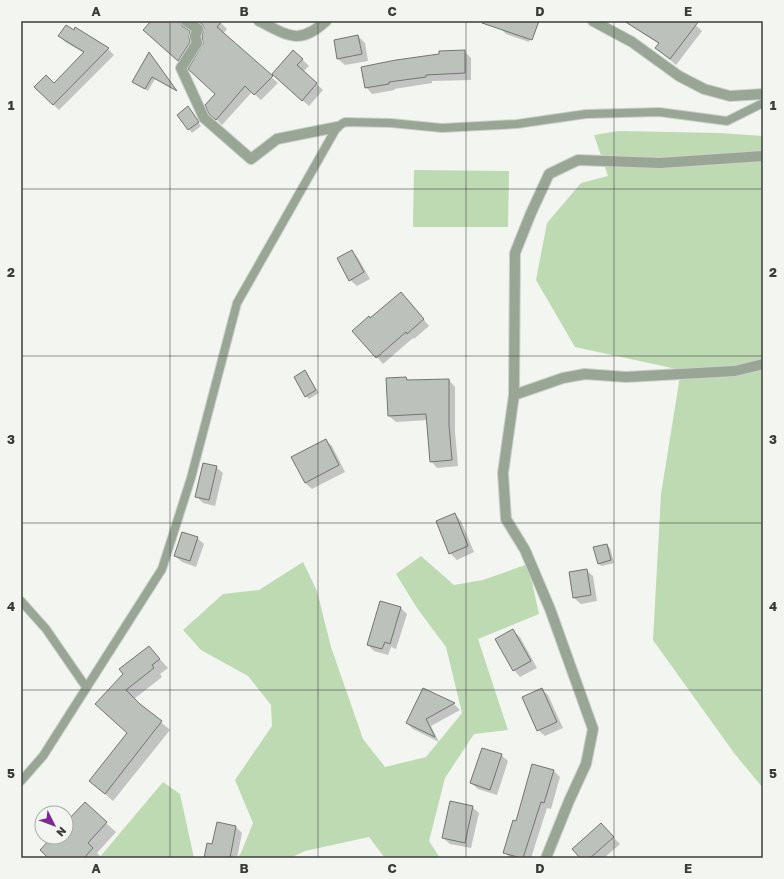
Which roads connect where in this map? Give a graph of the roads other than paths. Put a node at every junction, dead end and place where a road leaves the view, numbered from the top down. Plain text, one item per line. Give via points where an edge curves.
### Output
1 (186, 21) edge
2 (259, 21) edge
3 (326, 21) edge
4 (593, 21) edge
5 (763, 94) edge
6 (763, 102) edge
7 (337, 127) junction
8 (763, 156) edge
9 (763, 364) edge
10 (514, 395) junction
11 (21, 601) edge
12 (86, 687) junction
13 (21, 781) edge
14 (546, 858) edge

1 - 7 street via 198,29 196,43 180,68 187,83 204,118 251,160 277,139
2 - 3 street via 286,35 305,36
4 - 5 street via 632,42 679,76 704,89 730,96
6 - 7 lane via 727,121 659,112 586,114 517,124 442,128 345,122
7 - 12 lane via 237,303 191,478 162,569
8 - 10 street via 660,163 578,160 549,174 515,253
9 - 10 street via 735,371 626,377 585,374 563,378
10 - 14 street via 503,473 506,519 525,550 550,609 593,728 586,764
11 - 12 lane via 46,629
12 - 13 lane via 43,756

